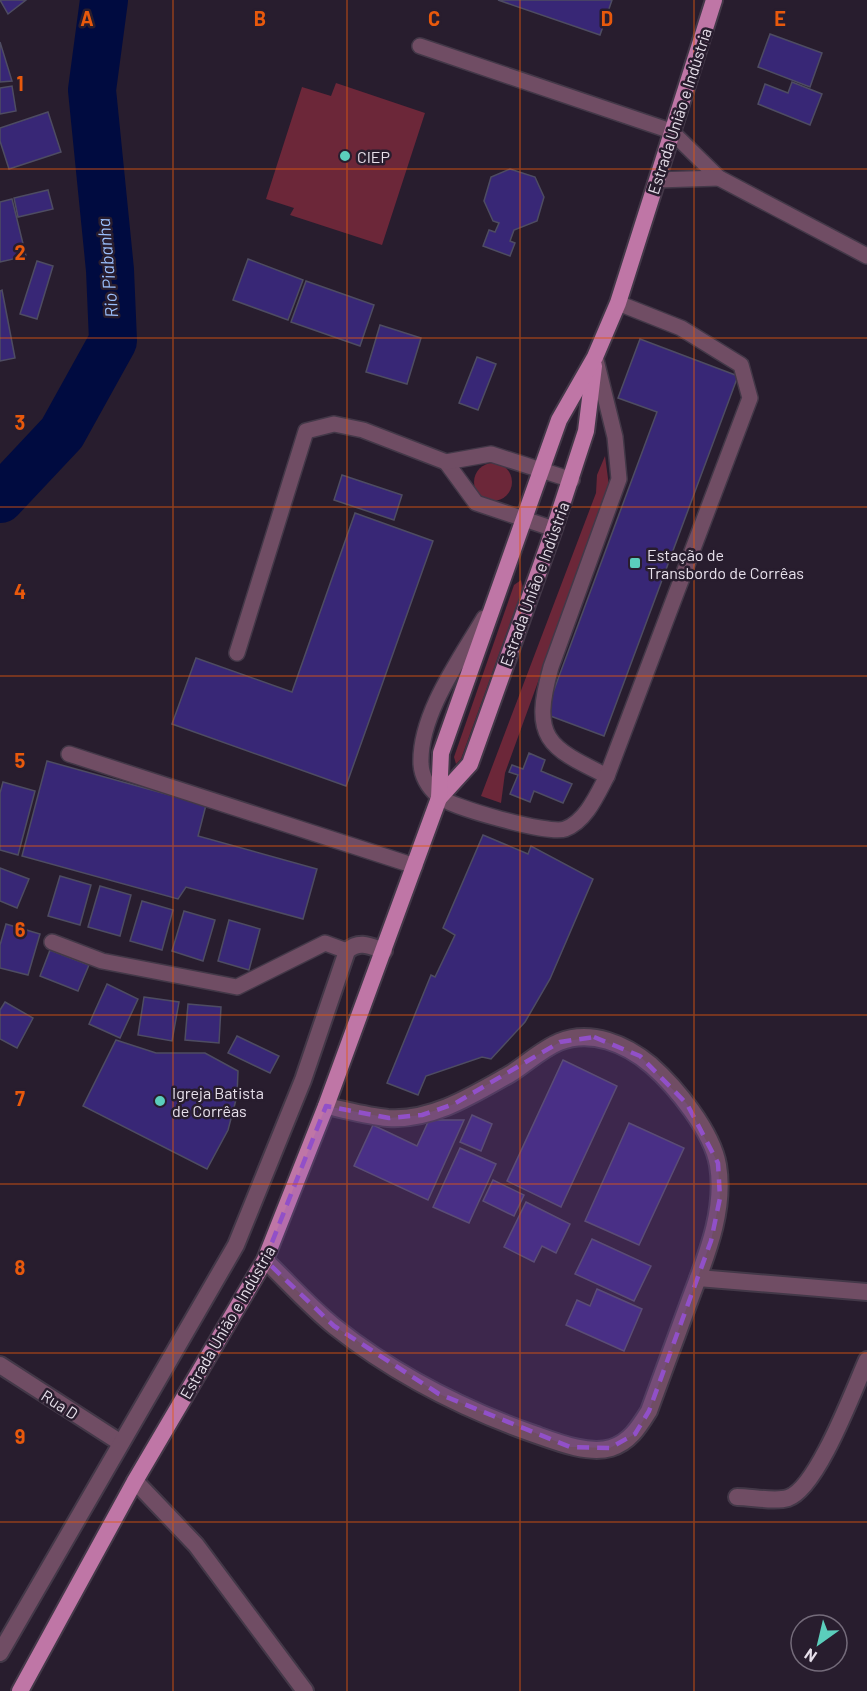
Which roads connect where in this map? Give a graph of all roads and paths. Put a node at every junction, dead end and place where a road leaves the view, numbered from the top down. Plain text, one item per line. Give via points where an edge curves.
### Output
1 (714, 0) edge
2 (420, 46) dead end
3 (671, 131) junction
4 (719, 178) junction
5 (657, 180) junction
6 (867, 256) edge
7 (618, 303) junction
8 (595, 357) junction
9 (446, 462) junction
10 (540, 469) junction
11 (572, 480) junction
12 (524, 518) junction
13 (554, 529) junction
14 (237, 653) dead end
15 (69, 754) dead end
16 (607, 776) junction
17 (439, 798) junction
18 (415, 866) junction
19 (52, 942) dead end
20 (347, 951) junction
21 (384, 951) junction
22 (326, 1106) junction
23 (266, 1260) junction
24 (698, 1278) junction
25 (867, 1292) edge
26 (867, 1360) edge
27 (0, 1365) edge
28 (121, 1443) junction
29 (135, 1481) junction
30 (737, 1497) dead end
31 (0, 1653) edge
32 (20, 1691) edge
33 (305, 1691) edge

1 - 3 main road, Estrada União e Indústria
2 - 3 lane
3 - 4 lane
3 - 5 main road, Estrada União e Indústria
4 - 5 lane
4 - 6 lane
5 - 7 main road, Estrada União e Indústria
7 - 8 main road, Estrada União e Indústria
7 - 16 lane via 681,327 741,364 750,398
8 - 10 main road, Estrada União e Indústria via 559,420
8 - 11 main road, Estrada União e Indústria via 586,431
8 - 16 lane via 615,437 619,478 551,667 543,718 548,737 566,757
9 - 10 lane via 491,454
9 - 12 lane via 476,503
9 - 14 lane via 363,430 334,424 306,431
10 - 11 lane
10 - 12 main road, Estrada União e Indústria
11 - 13 main road, Estrada União e Indústria
12 - 13 lane
12 - 17 main road, Estrada União e Indústria via 441,753
13 - 17 main road, Estrada União e Indústria via 470,764
15 - 18 lane
16 - 17 lane via 587,812 564,830 530,828
17 - 18 main road, Estrada União e Indústria
18 - 21 main road, Estrada União e Indústria
19 - 20 lane via 102,961 237,987 324,943
20 - 21 street via 353,945 363,944
20 - 28 street via 303,1080 236,1245
21 - 22 main road, Estrada União e Indústria
22 - 23 main road, Estrada União e Indústria
22 - 24 street via 389,1118 422,1116 510,1074 560,1042 594,1037 617,1043 665,1077 699,1123 718,1163 720,1198
23 - 24 street via 334,1326 377,1356 439,1394 570,1447 610,1448 635,1434 649,1411
23 - 29 main road, Estrada União e Indústria
24 - 25 street
26 - 30 street via 825,1454 803,1488 788,1498
27 - 28 street, Rua D
28 - 31 street
29 - 32 main road, Estrada União e Indústria
29 - 33 street via 196,1545

